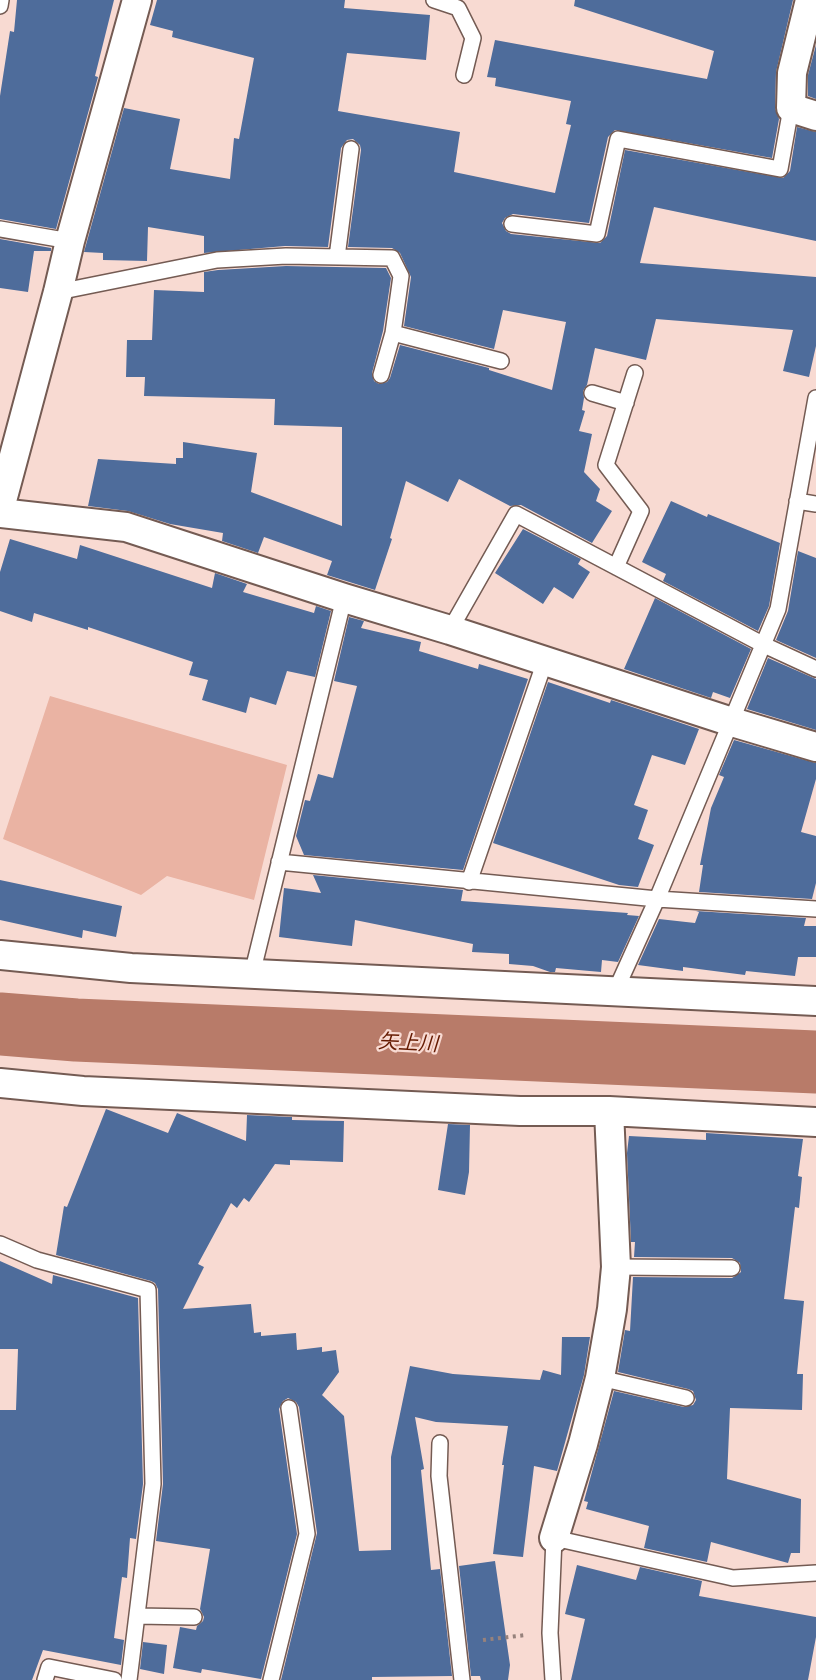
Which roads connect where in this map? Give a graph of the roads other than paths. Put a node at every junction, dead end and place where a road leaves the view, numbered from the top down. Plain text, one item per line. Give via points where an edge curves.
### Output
1 (1, 0) edge
2 (137, 0) edge
3 (434, 0) edge
4 (810, 0) edge
5 (0, 6) edge
6 (464, 75) dead end
7 (803, 112) edge
8 (351, 149) dead end
9 (512, 224) dead end
10 (0, 229) edge
11 (70, 240) junction
12 (338, 257) junction
13 (58, 292) junction
14 (393, 333) junction
15 (501, 361) dead end
16 (635, 373) dead end
17 (381, 375) dead end
18 (592, 393) dead end
19 (816, 398) edge
20 (626, 403) junction
21 (797, 501) junction
22 (816, 504) edge
23 (0, 508) edge
24 (0, 513) edge
25 (616, 567) junction
26 (344, 598) junction
27 (450, 630) junction
28 (764, 645) junction
29 (545, 661) junction
30 (816, 669) edge
31 (732, 722) junction
32 (816, 747) edge
33 (279, 862) junction
34 (470, 882) junction
35 (657, 899) junction
36 (816, 909) edge
37 (0, 955) edge
38 (252, 974) junction
39 (615, 992) junction
40 (816, 1001) edge
41 (0, 1083) edge
42 (609, 1111) junction
43 (816, 1122) edge
44 (0, 1244) edge
45 (616, 1267) junction
46 (732, 1268) dead end
47 (600, 1378) junction
48 (686, 1398) dead end
49 (289, 1408) dead end
50 (440, 1443) dead end
51 (554, 1538) junction
52 (816, 1573) edge
53 (137, 1616) junction
54 (194, 1617) dead end
55 (45, 1680) edge
56 (114, 1680) edge
57 (129, 1680) edge
58 (272, 1680) edge
59 (462, 1680) edge
60 (553, 1680) edge

1 - 5 lane
2 - 11 street
3 - 6 lane via 458,8 473,38
4 - 7 street via 792,73
7 - 9 lane via 780,169 618,139 597,234
8 - 12 lane
10 - 11 lane
11 - 13 street
12 - 13 lane via 217,260
12 - 14 lane via 392,258 401,276
13 - 23 street
14 - 15 lane
14 - 17 lane
16 - 20 lane
18 - 20 lane
19 - 21 lane
20 - 25 lane via 606,465 641,512
21 - 22 lane
21 - 28 lane via 778,609
24 - 26 street via 126,527
25 - 27 lane via 516,514
25 - 28 lane
26 - 27 street
26 - 33 lane
27 - 29 street
28 - 30 lane
28 - 31 lane
29 - 31 street
29 - 34 lane
31 - 32 street
31 - 35 lane
33 - 34 lane
33 - 38 lane
34 - 35 lane
35 - 36 lane
35 - 39 lane
37 - 38 street via 131,968
38 - 39 street
39 - 40 street
41 - 42 street via 95,1092
42 - 43 street
42 - 45 street
44 - 53 lane via 37,1260 148,1290 153,1484
45 - 46 lane
45 - 47 street
47 - 48 lane
47 - 51 street
49 - 58 lane via 307,1533
50 - 59 lane via 439,1476
51 - 52 lane via 732,1578
51 - 60 lane via 550,1632
53 - 54 lane
53 - 57 lane
55 - 56 lane via 49,1667

